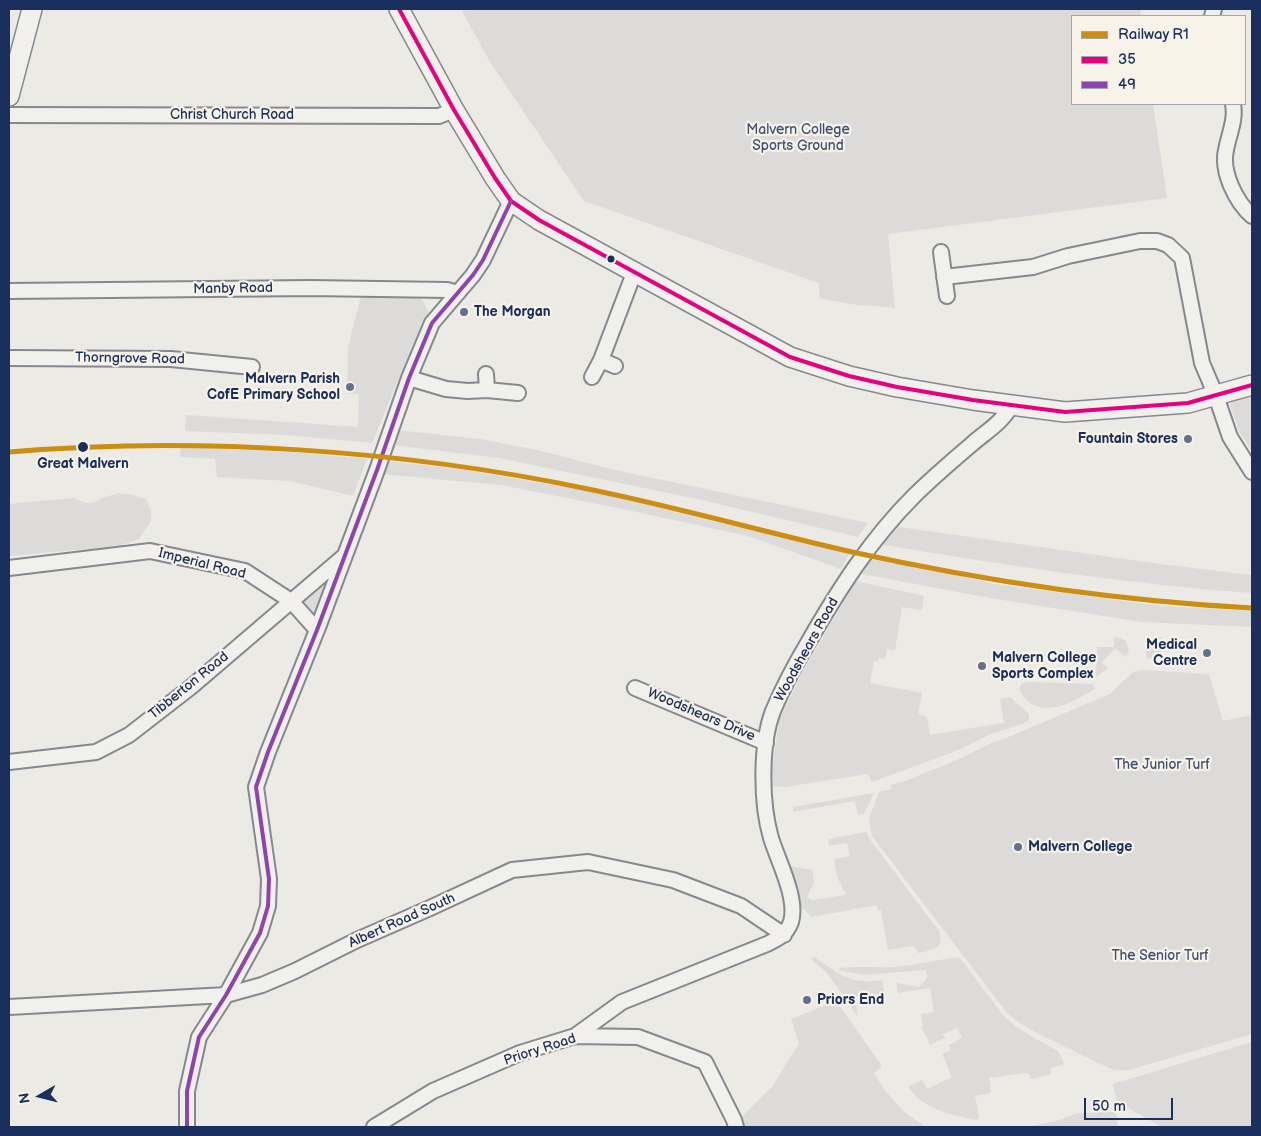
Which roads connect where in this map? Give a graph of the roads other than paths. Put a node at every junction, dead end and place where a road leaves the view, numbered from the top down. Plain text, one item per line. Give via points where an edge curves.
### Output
1 (32, 9) edge
2 (399, 9) edge
3 (9, 96) edge
4 (1233, 105) edge
5 (454, 110) junction
6 (9, 115) edge
7 (511, 201) junction
8 (1252, 216) edge
9 (941, 252) dead end
10 (634, 273) junction
11 (944, 277) junction
12 (9, 291) edge
13 (458, 293) junction
14 (946, 296) dead end
15 (9, 358) edge
16 (600, 360) junction
17 (252, 366) dead end
18 (615, 366) dead end
19 (486, 374) dead end
20 (592, 377) dead end
21 (409, 378) junction
22 (1252, 385) edge
23 (487, 390) junction
24 (518, 393) dead end
25 (1216, 396) junction
26 (1012, 404) junction
27 (1252, 472) edge
28 (344, 556) junction
29 (9, 568) edge
30 (291, 601) junction
31 (317, 630) junction
32 (635, 688) dead end
33 (766, 743) junction
34 (9, 762) edge
35 (784, 935) junction
36 (226, 995) junction
37 (9, 1007) edge
38 (575, 1036) junction
39 (187, 1127) edge
40 (374, 1127) edge
41 (736, 1127) edge

1 - 3 street
2 - 5 street
4 - 8 street via 1234,118 1225,151 1226,167 1239,203
5 - 6 street, Christ Church Road via 439,116
5 - 7 street
7 - 10 street
7 - 13 street via 483,260
9 - 11 street
10 - 16 street
10 - 26 street via 790,357 849,376 973,400
11 - 14 street
11 - 25 street via 1033,267 1068,256 1140,242 1157,241 1168,245 1182,258 1202,363
12 - 13 street, Manby Road via 358,288
13 - 21 street via 432,323
15 - 17 street, Thorngrove Road via 171,359
16 - 18 street
16 - 20 street
19 - 23 street
21 - 23 street via 446,389
21 - 28 street
22 - 25 street
23 - 24 street
25 - 26 street via 1188,403 1065,412
25 - 27 street via 1230,438
26 - 33 street, Woodshears Road via 1002,420 932,478 874,540 795,666 772,713
28 - 30 street, Tibberton Road
28 - 31 street
29 - 30 street, Imperial Road via 150,551 245,571
30 - 31 street, Imperial Road
30 - 34 street, Tibberton Road via 191,687 129,735 96,752
31 - 36 street via 256,787 269,879 268,906 260,933
32 - 33 street, Woodshears Drive
33 - 35 street, Woodshears Road via 764,805 792,902 791,921
35 - 36 street, Albert Road South via 741,906 673,880 588,862 512,870 357,940 295,972
35 - 38 street via 622,1002
36 - 37 street, Albert Road South
36 - 39 street via 199,1037 187,1091
38 - 40 street, Priory Road via 520,1053 433,1091
38 - 41 street, Priory Road via 638,1037 705,1062

